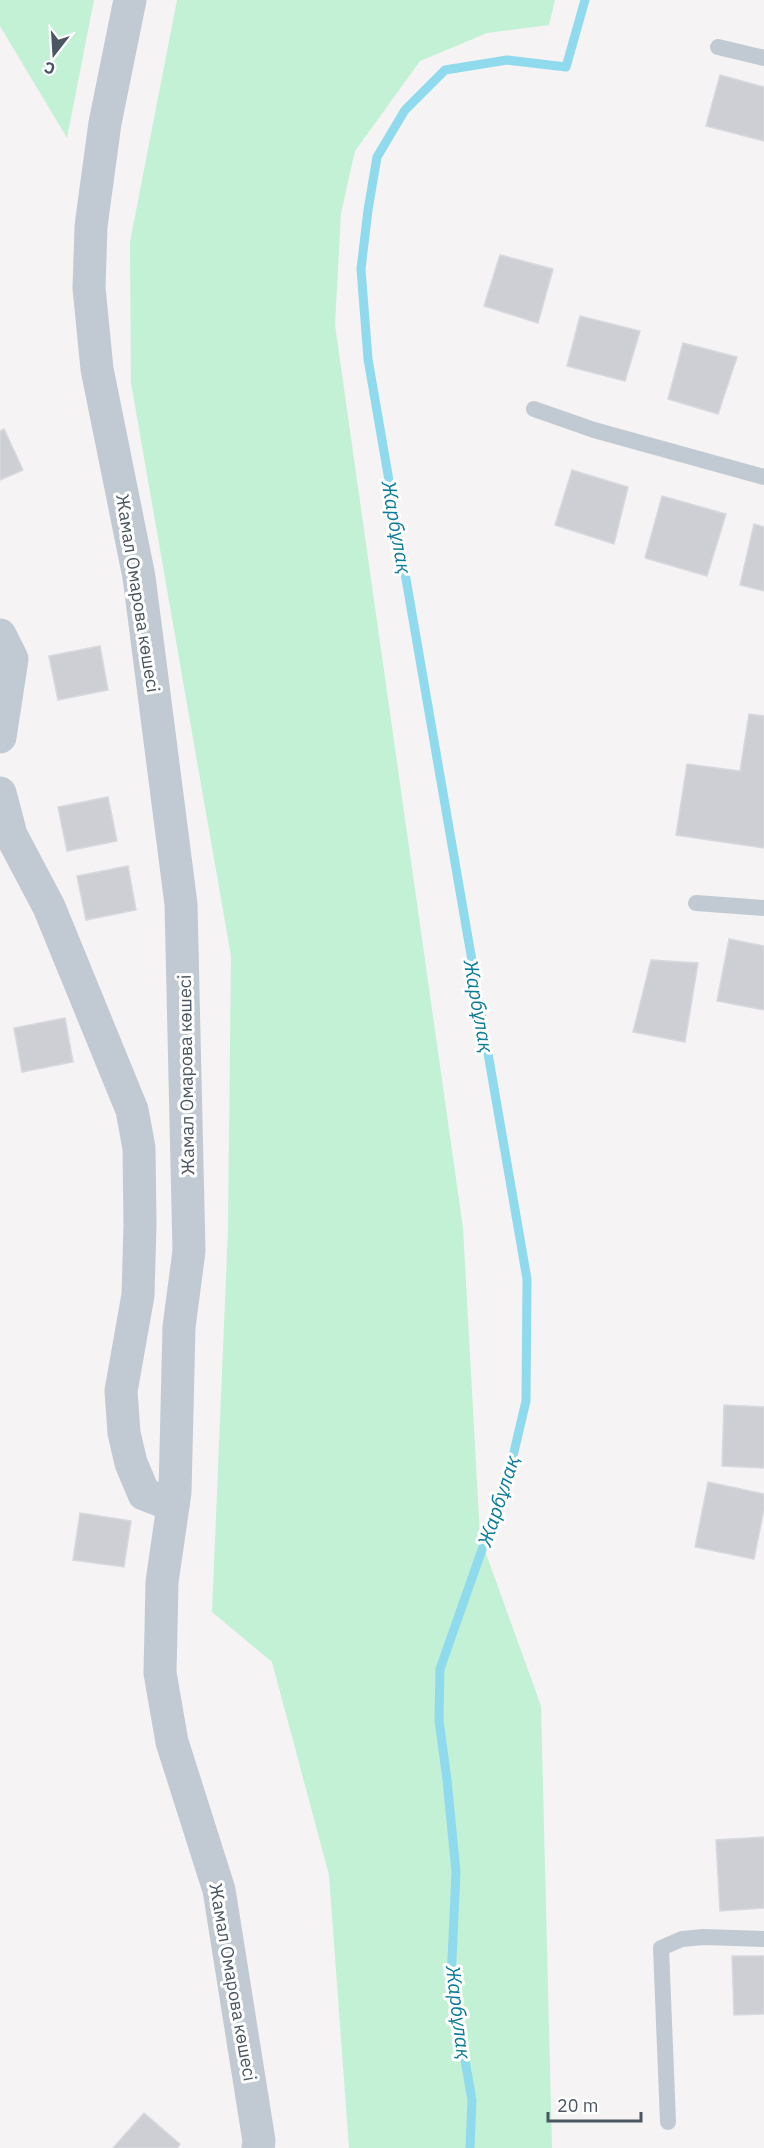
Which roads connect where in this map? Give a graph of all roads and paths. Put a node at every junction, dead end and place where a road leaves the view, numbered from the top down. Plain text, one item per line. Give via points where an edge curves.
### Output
1 (130, 0) edge
2 (718, 47) dead end
3 (764, 58) edge
4 (534, 410) dead end
5 (764, 477) edge
6 (0, 635) edge
7 (0, 737) edge
8 (0, 793) edge
9 (696, 903) dead end
10 (764, 908) edge
11 (173, 1504) junction
12 (764, 1939) edge
13 (668, 2122) dead end
14 (258, 2148) edge

1 - 11 street, Жамал Омарова көшесі via 105,123 91,226 89,288 97,369 139,577 181,904 189,1251 179,1327
2 - 3 lane
4 - 5 lane
6 - 7 street via 12,659
8 - 11 street via 11,836 49,907 132,1110 139,1148 140,1225 138,1295 121,1391 124,1433 144,1494
9 - 10 lane
11 - 14 street, Жамал Омарова көшесі via 162,1582 160,1673 172,1742 219,1890
12 - 13 lane via 703,1937 682,1939 661,1948

